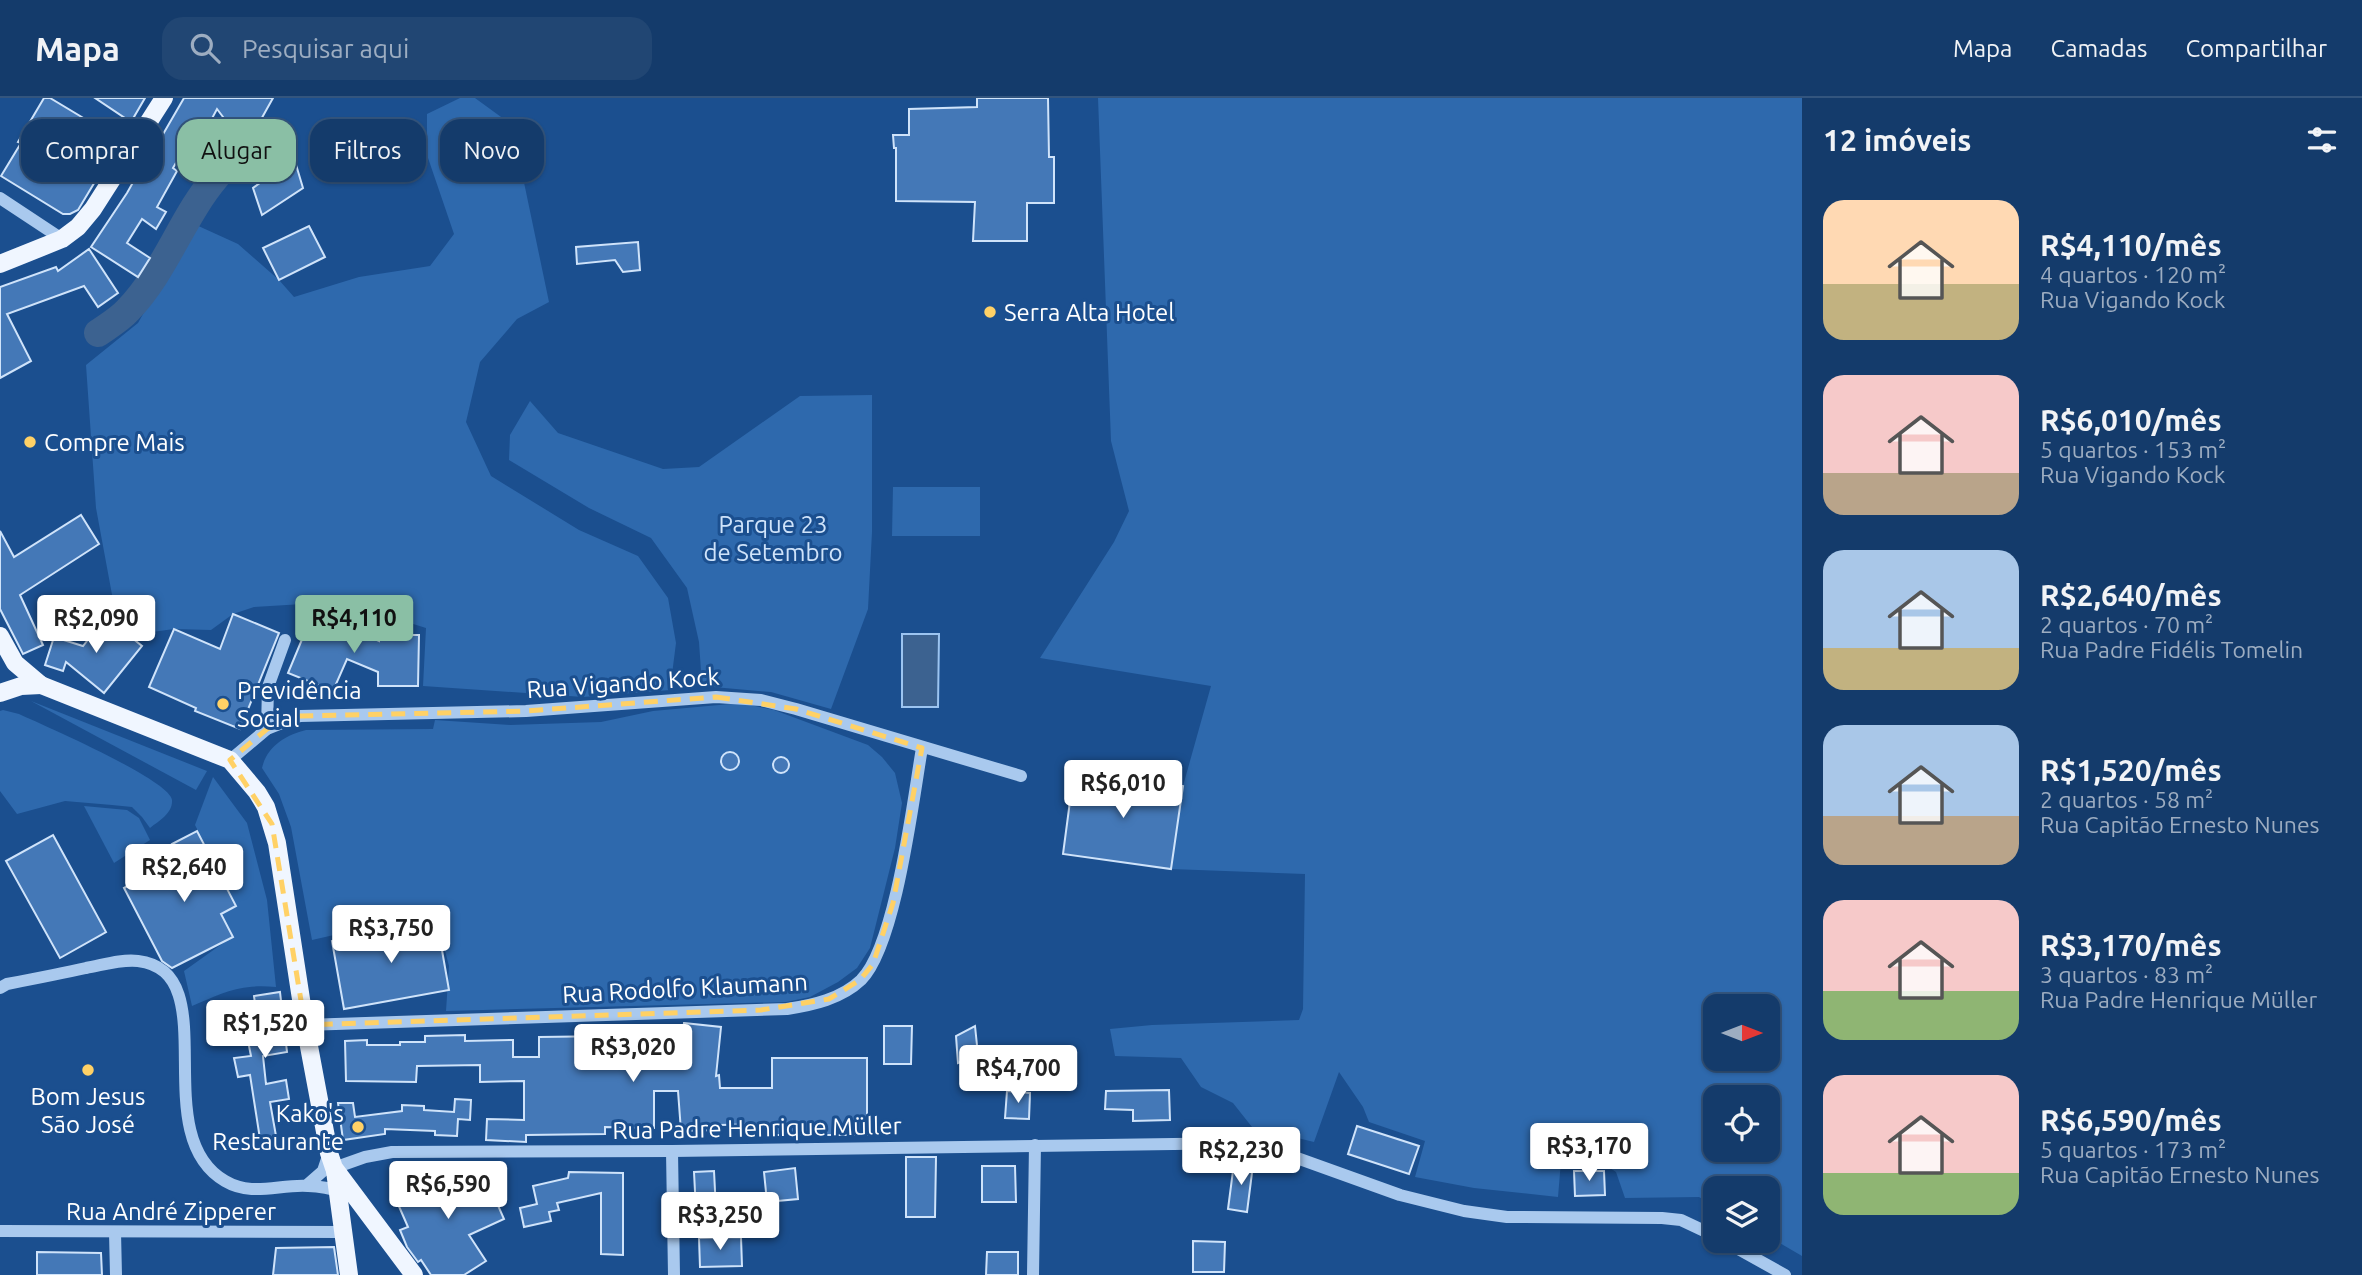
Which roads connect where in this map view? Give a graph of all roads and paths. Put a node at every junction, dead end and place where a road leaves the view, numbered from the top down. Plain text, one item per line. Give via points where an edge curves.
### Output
1 (164, 98) edge
2 (0, 198) edge
3 (62, 239) junction
4 (0, 264) edge
5 (0, 636) edge
6 (285, 640) dead end
7 (41, 685) junction
8 (0, 693) edge
9 (267, 729) junction
10 (922, 748) junction
11 (230, 760) junction
12 (1021, 776) dead end
13 (0, 988) edge
14 (305, 1025) junction
15 (1035, 1145) junction
16 (672, 1151) junction
17 (331, 1161) junction
18 (307, 1185) junction
19 (338, 1191) junction
20 (356, 1196) junction
21 (374, 1220) junction
22 (1703, 1230) edge
23 (0, 1231) edge
24 (115, 1232) junction
25 (343, 1232) junction
26 (1745, 1253) edge
27 (116, 1275) edge
28 (349, 1275) edge
29 (414, 1275) edge
30 (674, 1275) edge
31 (1033, 1275) edge
32 (1784, 1275) edge

1 - 3 main road via 86,219
2 - 3 street
3 - 4 main road
5 - 7 main road via 15,663
6 - 9 street via 268,687
7 - 8 main road
7 - 11 main road
9 - 10 street, Rua Vigando Kock via 284,720 318,714 527,711 716,696 761,700
9 - 11 street, Rua Vigando Kock
10 - 12 street, Rua Vigando Kock
10 - 14 street, Rua Rodolfo Klaumann via 883,940 860,980 829,999 787,1009
11 - 14 main road via 257,792 272,824
13 - 18 street via 119,961 162,969 173,978 180,996 187,1116 200,1155 211,1170 236,1187 260,1191
14 - 17 main road
15 - 16 street, Rua Padre Henrique Müller
15 - 22 street, Rua Padre Henrique Müller via 1254,1144 1400,1195 1464,1211 1507,1217 1662,1218 1681,1220
15 - 31 street
16 - 17 street, Rua Padre Henrique Müller via 392,1152
16 - 30 street
17 - 18 street
17 - 19 main road
17 - 20 main road
18 - 19 street
19 - 20 street
19 - 25 main road
20 - 21 main road
21 - 25 main road via 353,1217
21 - 29 main road
23 - 24 street, Rua André Zipperer
24 - 25 street, Rua André Zipperer
24 - 27 street
25 - 28 main road
26 - 32 street

